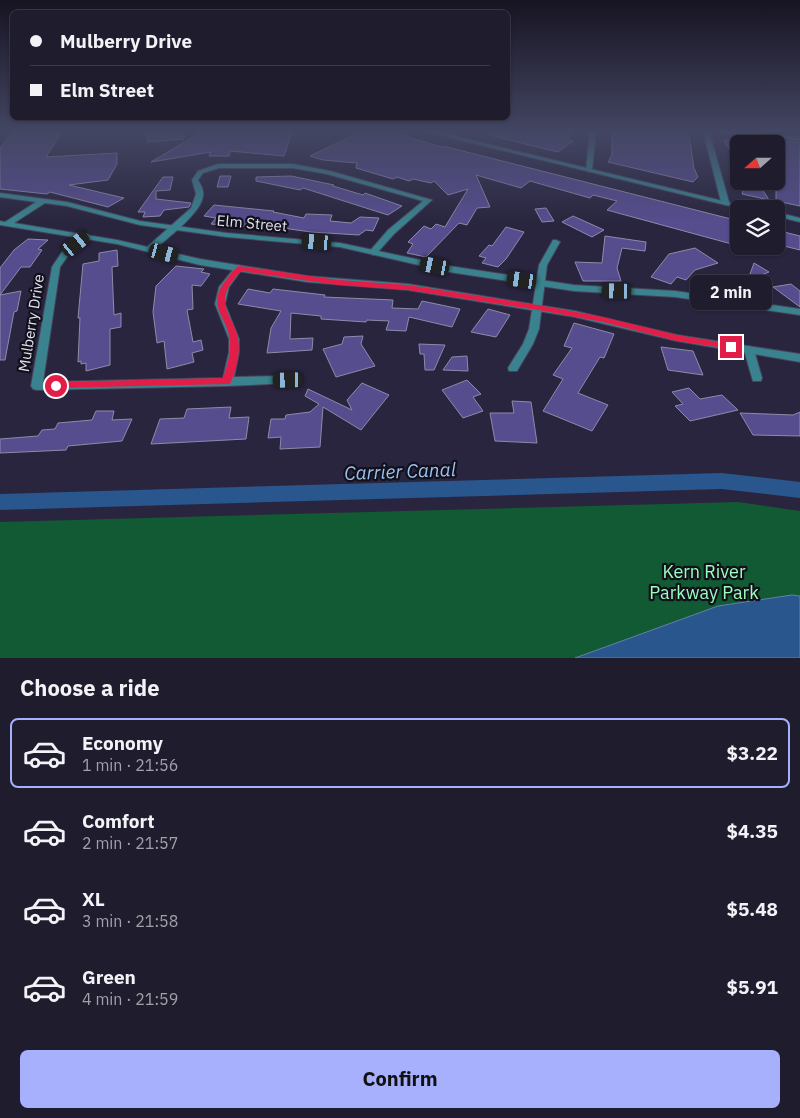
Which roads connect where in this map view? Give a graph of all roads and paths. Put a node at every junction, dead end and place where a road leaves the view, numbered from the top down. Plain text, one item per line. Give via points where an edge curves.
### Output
1 (554, 162) edge
2 (589, 162) edge
3 (714, 162) edge
4 (588, 170) junction
5 (0, 195) edge
6 (43, 201) junction
7 (725, 202) junction
8 (730, 203) edge
9 (785, 216) edge
10 (800, 220) edge
11 (3, 224) edge
12 (174, 228) junction
13 (85, 236) junction
14 (556, 242) dead end
15 (150, 249) junction
16 (373, 252) junction
17 (239, 268) junction
18 (541, 283) junction
19 (730, 288) dead end
20 (734, 302) junction
21 (538, 308) junction
22 (800, 312) edge
23 (749, 350) junction
24 (800, 358) edge
25 (513, 368) dead end
26 (757, 378) dead end
27 (288, 380) dead end
28 (227, 382) junction

1 - 4 street
2 - 4 street
3 - 7 street
4 - 7 street
5 - 6 street, Elm Street
6 - 11 street
6 - 12 street, Elm Street
7 - 8 street
9 - 10 street
11 - 13 street
12 - 15 street
12 - 16 street, Elm Street via 317,242
12 - 16 street via 199,201 201,194 195,180 200,172 218,166 311,168 428,200 390,232
13 - 15 street
13 - 28 street, Mulberry Drive via 67,251 56,268 37,386
14 - 18 street via 543,265
15 - 17 street
16 - 18 street, Elm Street via 449,269
17 - 21 street via 338,283 408,288
17 - 28 street via 221,295 222,313 234,339
18 - 20 street, Elm Street
18 - 21 street
19 - 20 street
20 - 22 street, Elm Street
21 - 23 street
21 - 25 street via 528,344
23 - 24 street
23 - 26 street
27 - 28 street, Mulberry Drive

